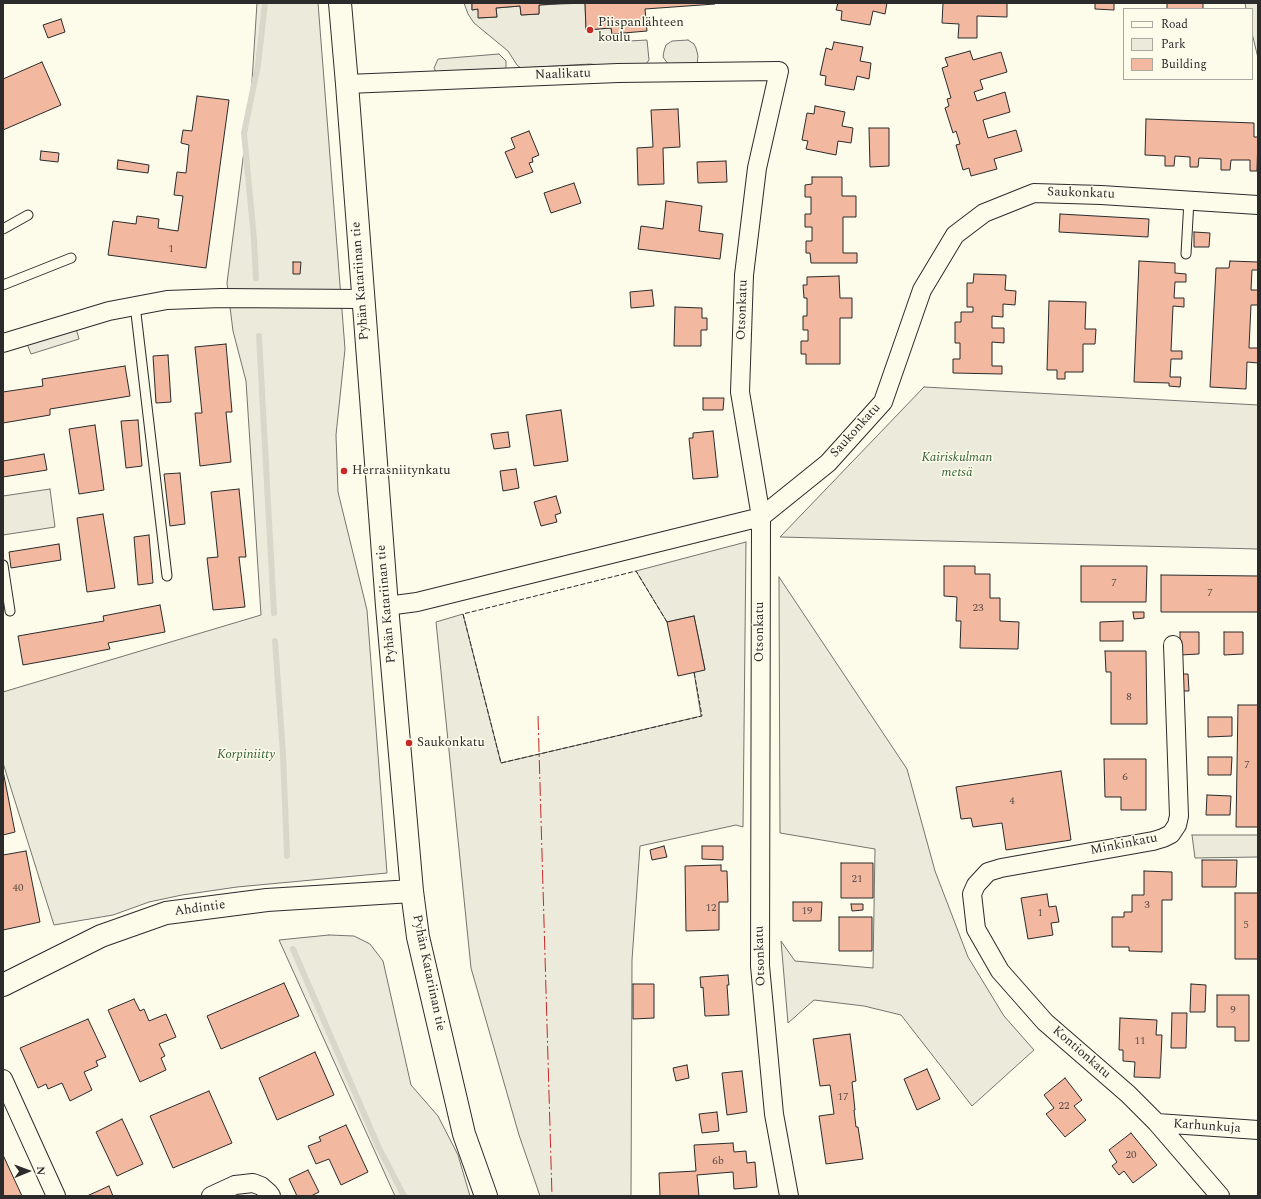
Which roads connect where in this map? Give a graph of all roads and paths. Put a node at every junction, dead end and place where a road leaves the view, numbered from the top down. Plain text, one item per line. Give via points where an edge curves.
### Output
1 (340, 3) edge
2 (779, 71) joint
3 (347, 84) junction
4 (1190, 200) junction
5 (1258, 205) edge
6 (28, 215) dead end
7 (3, 229) edge
8 (1186, 254) dead end
9 (71, 258) dead end
10 (3, 285) edge
11 (362, 299) junction
12 (135, 306) junction
13 (3, 343) edge
14 (761, 517) junction
15 (3, 565) edge
16 (167, 576) dead end
17 (386, 606) junction
18 (10, 611) dead end
19 (1173, 645) dead end
20 (412, 891) junction
21 (972, 894) joint
22 (3, 985) edge
23 (3, 1079) edge
24 (1157, 1123) junction
25 (1258, 1130) edge
26 (56, 1196) edge
27 (210, 1196) edge
28 (271, 1196) edge
29 (486, 1196) edge
30 (789, 1196) edge
31 (1220, 1196) edge

1 - 3 street, Pyhän Katariinan tie
2 - 3 street, Naalikatu via 618,73
2 - 14 street, Otsonkatu via 757,168 744,275 740,392
3 - 11 street, Pyhän Katariinan tie
4 - 5 street, Saukonkatu
4 - 8 lane
4 - 14 street, Saukonkatu via 1034,193 984,213 955,236 922,290 883,402 828,463
6 - 7 lane
9 - 10 lane
11 - 12 street via 221,298 167,300
11 - 17 street, Pyhän Katariinan tie
12 - 13 street via 109,311
12 - 16 lane
14 - 17 street, Saukonkatu via 417,602
14 - 30 street, Otsonkatu via 760,966 774,1114
15 - 18 lane
17 - 20 street, Pyhän Katariinan tie
19 - 21 street, Minkinkatu via 1179,816 1171,834 1153,841 1001,868 988,872 976,885
20 - 22 street, Ahdintie via 267,900 166,913 101,936
20 - 29 street, Pyhän Katariinan tie via 418,937 464,1134
21 - 24 street, Kontionkatu via 976,928 1000,971 1045,1022 1128,1094
23 - 26 street
24 - 25 street, Karhunkuja
24 - 31 street, Kontionkatu
27 - 28 street via 235,1185 253,1183 261,1186

